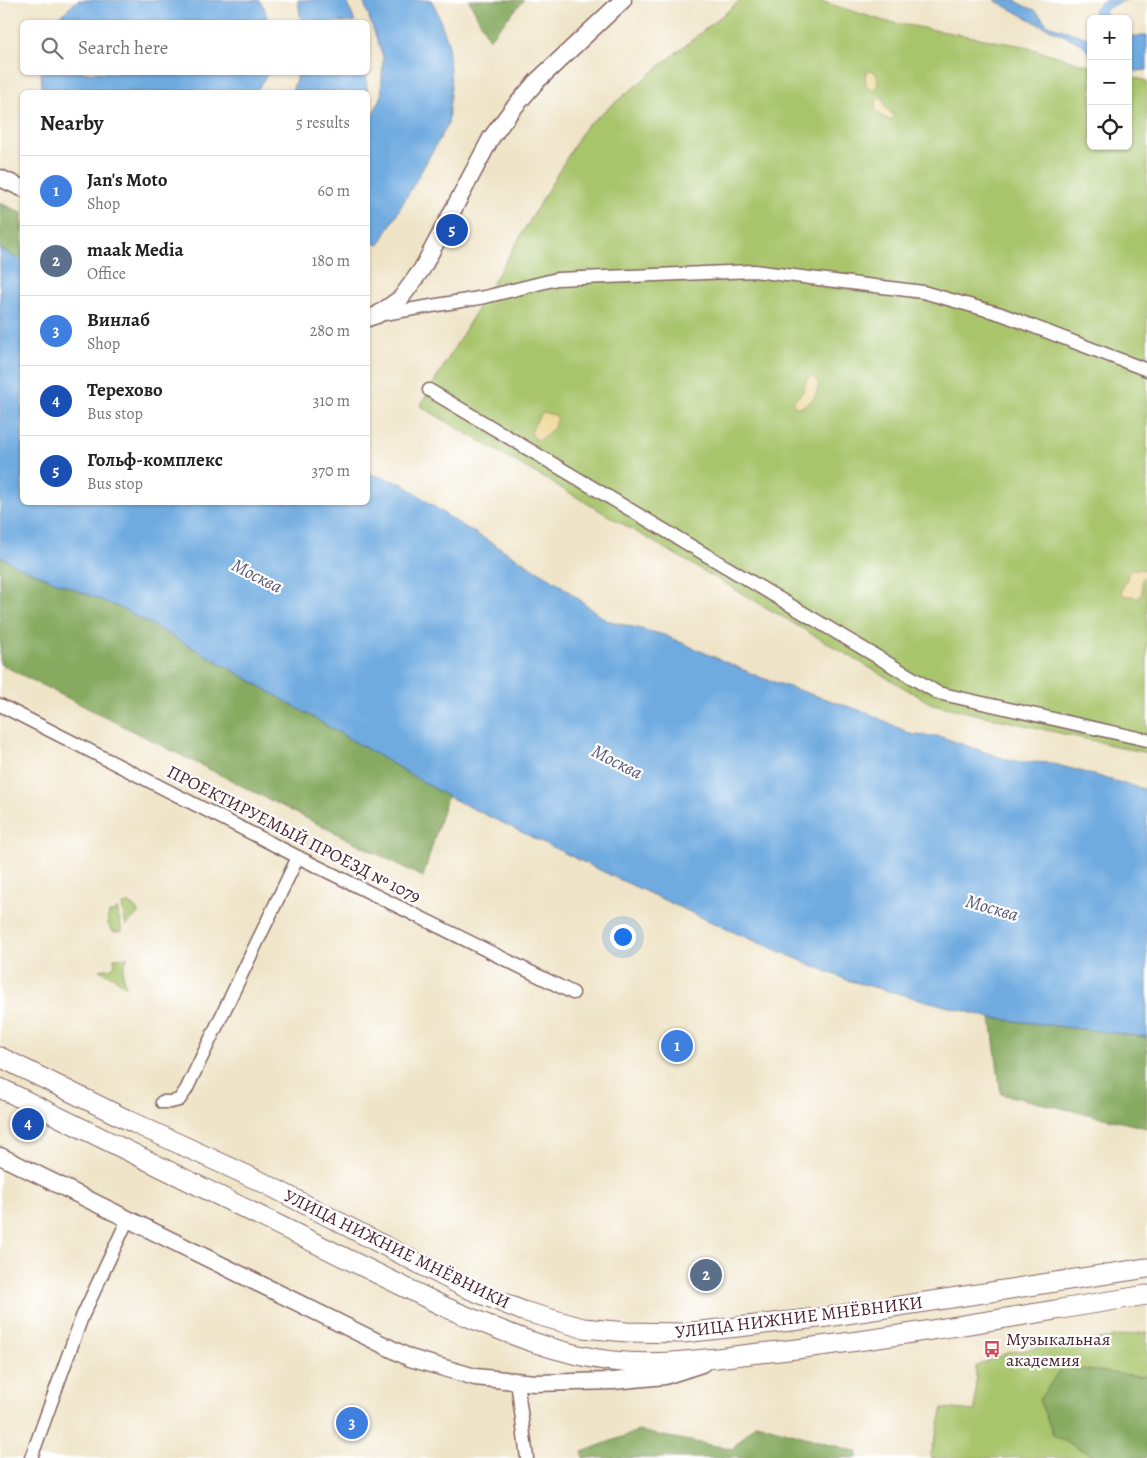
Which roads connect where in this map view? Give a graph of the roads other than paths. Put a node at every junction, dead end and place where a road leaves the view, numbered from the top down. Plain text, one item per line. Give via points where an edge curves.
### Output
1 (623, 0) edge
2 (0, 178) edge
3 (20, 187) edge
4 (372, 316) edge
5 (1147, 370) edge
6 (430, 390) dead end
7 (0, 705) edge
8 (1147, 740) edge
9 (298, 857) junction
10 (573, 993) dead end
11 (0, 1057) edge
12 (0, 1088) edge
13 (162, 1102) dead end
14 (0, 1156) edge
15 (128, 1219) junction
16 (1147, 1268) edge
17 (1147, 1296) edge
18 (723, 1357) junction
19 (517, 1381) junction
20 (31, 1458) edge
21 (528, 1458) edge

1 - 4 street via 537,81 511,111 491,138 422,269 401,298
2 - 3 street
4 - 5 street via 485,296 556,278 754,271 922,292 1001,314
6 - 8 street via 938,693
7 - 9 street, ПРОЕКТИРУЕМЫЙ ПРОЕЗД № 1079
9 - 10 street, ПРОЕКТИРУЕМЫЙ ПРОЕЗД № 1079
9 - 13 street via 186,1090 179,1100
11 - 16 main road, УЛИЦА НИЖНИЕ МНЁВНИКИ via 264,1184 464,1287 523,1311 583,1328 683,1333 827,1318
12 - 18 main road, УЛИЦА НИЖНИЕ МНЁВНИКИ via 447,1308 509,1334 574,1354 610,1361 637,1363
14 - 15 street
15 - 19 street via 410,1358 475,1377
15 - 20 street via 82,1317
17 - 18 main road, УЛИЦА НИЖНИЕ МНЁВНИКИ via 879,1339
18 - 19 street via 665,1376 613,1381
19 - 21 street

